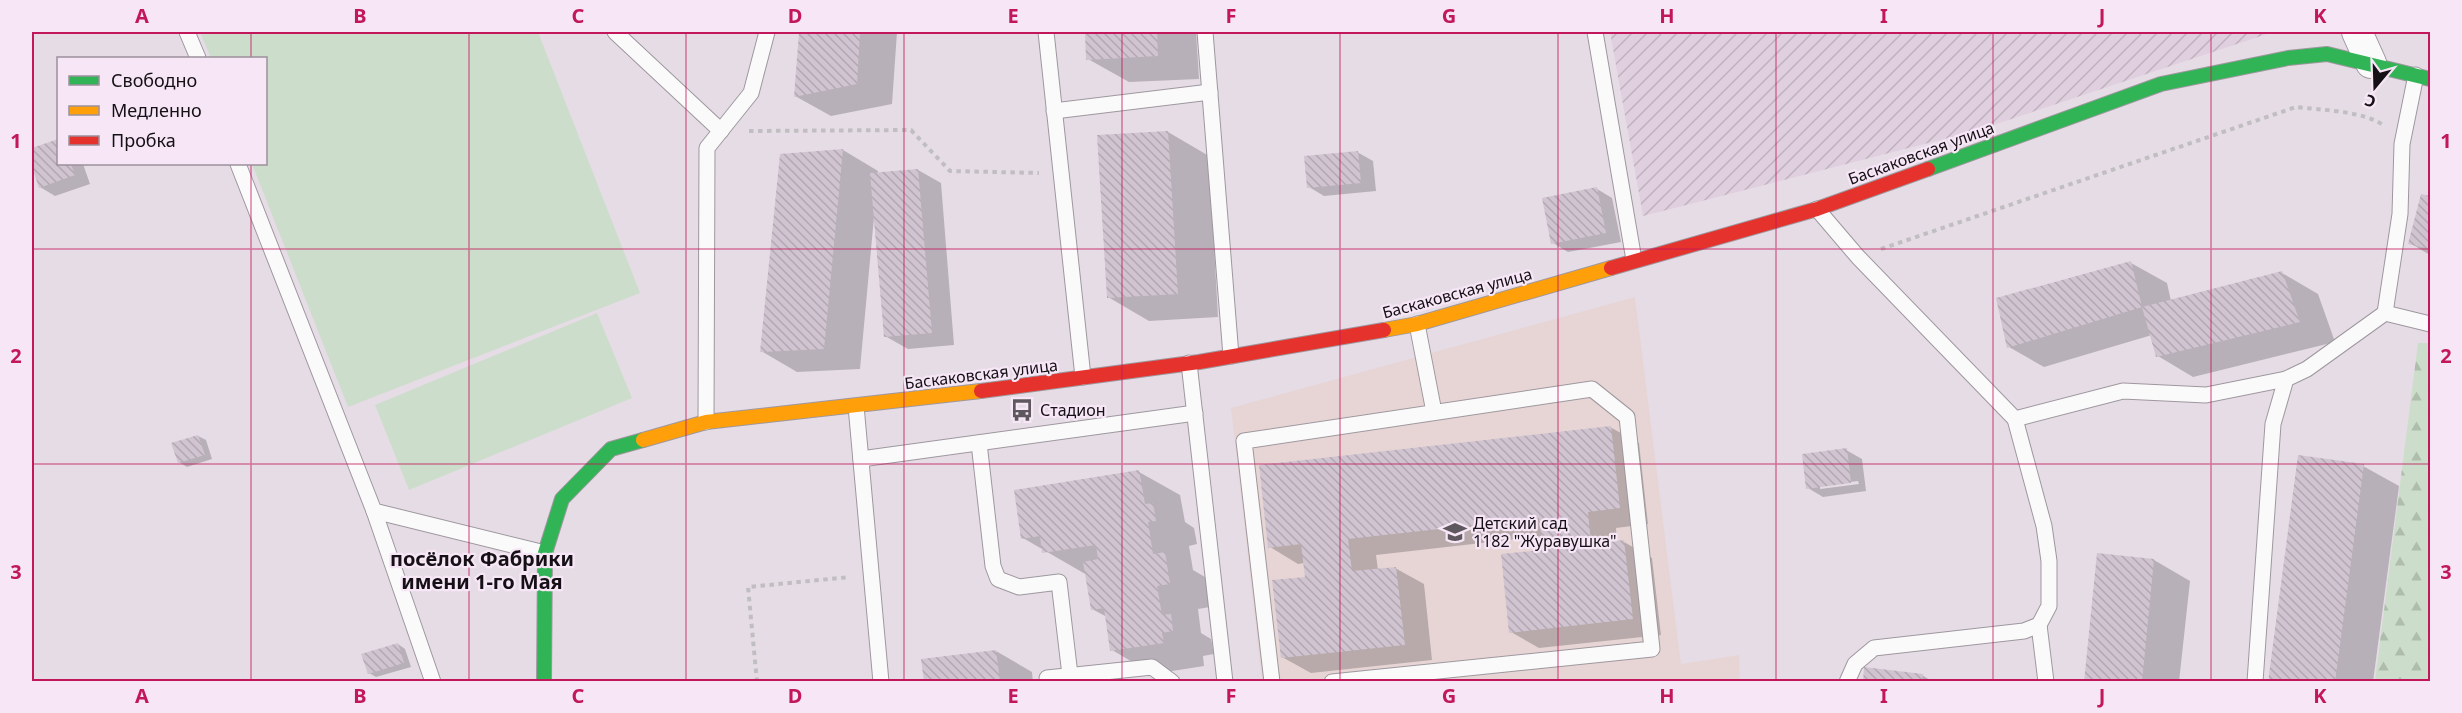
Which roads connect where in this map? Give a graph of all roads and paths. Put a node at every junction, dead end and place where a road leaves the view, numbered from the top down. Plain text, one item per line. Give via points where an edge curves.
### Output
1 (187, 32) edge
2 (615, 32) edge
3 (767, 32) edge
4 (1046, 32) edge
5 (1205, 32) edge
6 (1595, 32) edge
7 (2357, 32) edge
8 (198, 57) edge
9 (2371, 63) junction
10 (2423, 77) edge
11 (1210, 92) junction
12 (1054, 111) junction
13 (721, 131) junction
14 (2402, 144) junction
15 (238, 165) edge
16 (1061, 174) junction
17 (1817, 209) junction
18 (1858, 257) junction
19 (1634, 260) junction
20 (2385, 314) junction
21 (1417, 324) junction
22 (2430, 324) edge
23 (1231, 356) junction
24 (1189, 363) junction
25 (1083, 377) junction
26 (2286, 379) junction
27 (856, 406) junction
28 (1434, 412) junction
29 (1195, 413) junction
30 (2015, 419) junction
31 (706, 422) junction
32 (979, 443) junction
33 (861, 459) junction
34 (374, 512) junction
35 (545, 553) junction
36 (871, 575) junction
37 (2039, 625) junction
38 (1070, 675) junction
39 (433, 681) edge
40 (544, 681) edge
41 (757, 681) edge
42 (881, 681) edge
43 (1048, 681) edge
44 (1172, 681) edge
45 (1225, 681) edge
46 (1272, 681) edge
47 (1332, 681) edge
48 (1847, 681) edge
49 (2046, 681) edge
50 (2255, 681) edge

1 - 8 lane
2 - 13 lane
3 - 13 lane via 751,93
4 - 12 lane
5 - 11 lane
6 - 19 lane
7 - 9 street
9 - 10 street, Баскаковская улица
9 - 17 street, Баскаковская улица via 2326,54 2161,84
10 - 14 lane
11 - 12 lane
11 - 23 lane
12 - 16 lane
13 - 16 path via 911,130 950,171
13 - 31 lane via 707,148
14 - 18 path via 2382,142 2384,125 2376,120 2296,107
14 - 20 lane via 2400,214
15 - 34 lane
16 - 25 lane
17 - 18 lane
17 - 19 street, Баскаковская улица
18 - 30 lane
19 - 21 street, Баскаковская улица
20 - 22 lane
20 - 26 lane via 2307,369
21 - 23 street, Баскаковская улица
21 - 28 lane
23 - 24 street, Баскаковская улица
24 - 25 street, Баскаковская улица
24 - 29 lane
25 - 27 street, Баскаковская улица
26 - 30 lane via 2206,394 2123,391
26 - 50 lane via 2273,424
27 - 31 street, Баскаковская улица
27 - 33 lane
28 - 46 lane via 1244,441
28 - 47 lane via 1592,389 1627,417 1652,649
29 - 32 lane
29 - 45 lane
30 - 37 lane via 2044,526 2049,561 2049,606
31 - 35 street, Баскаковская улица via 611,449 562,499
32 - 33 lane
32 - 38 lane via 995,573 998,579 1019,587 1059,582
33 - 36 lane
34 - 35 lane
34 - 39 lane
35 - 40 street, Баскаковская улица
36 - 41 path via 748,587
36 - 42 lane
37 - 48 lane via 2024,631 1874,648 1855,664
37 - 49 lane
38 - 43 lane via 1047,678
38 - 44 lane via 1152,667

